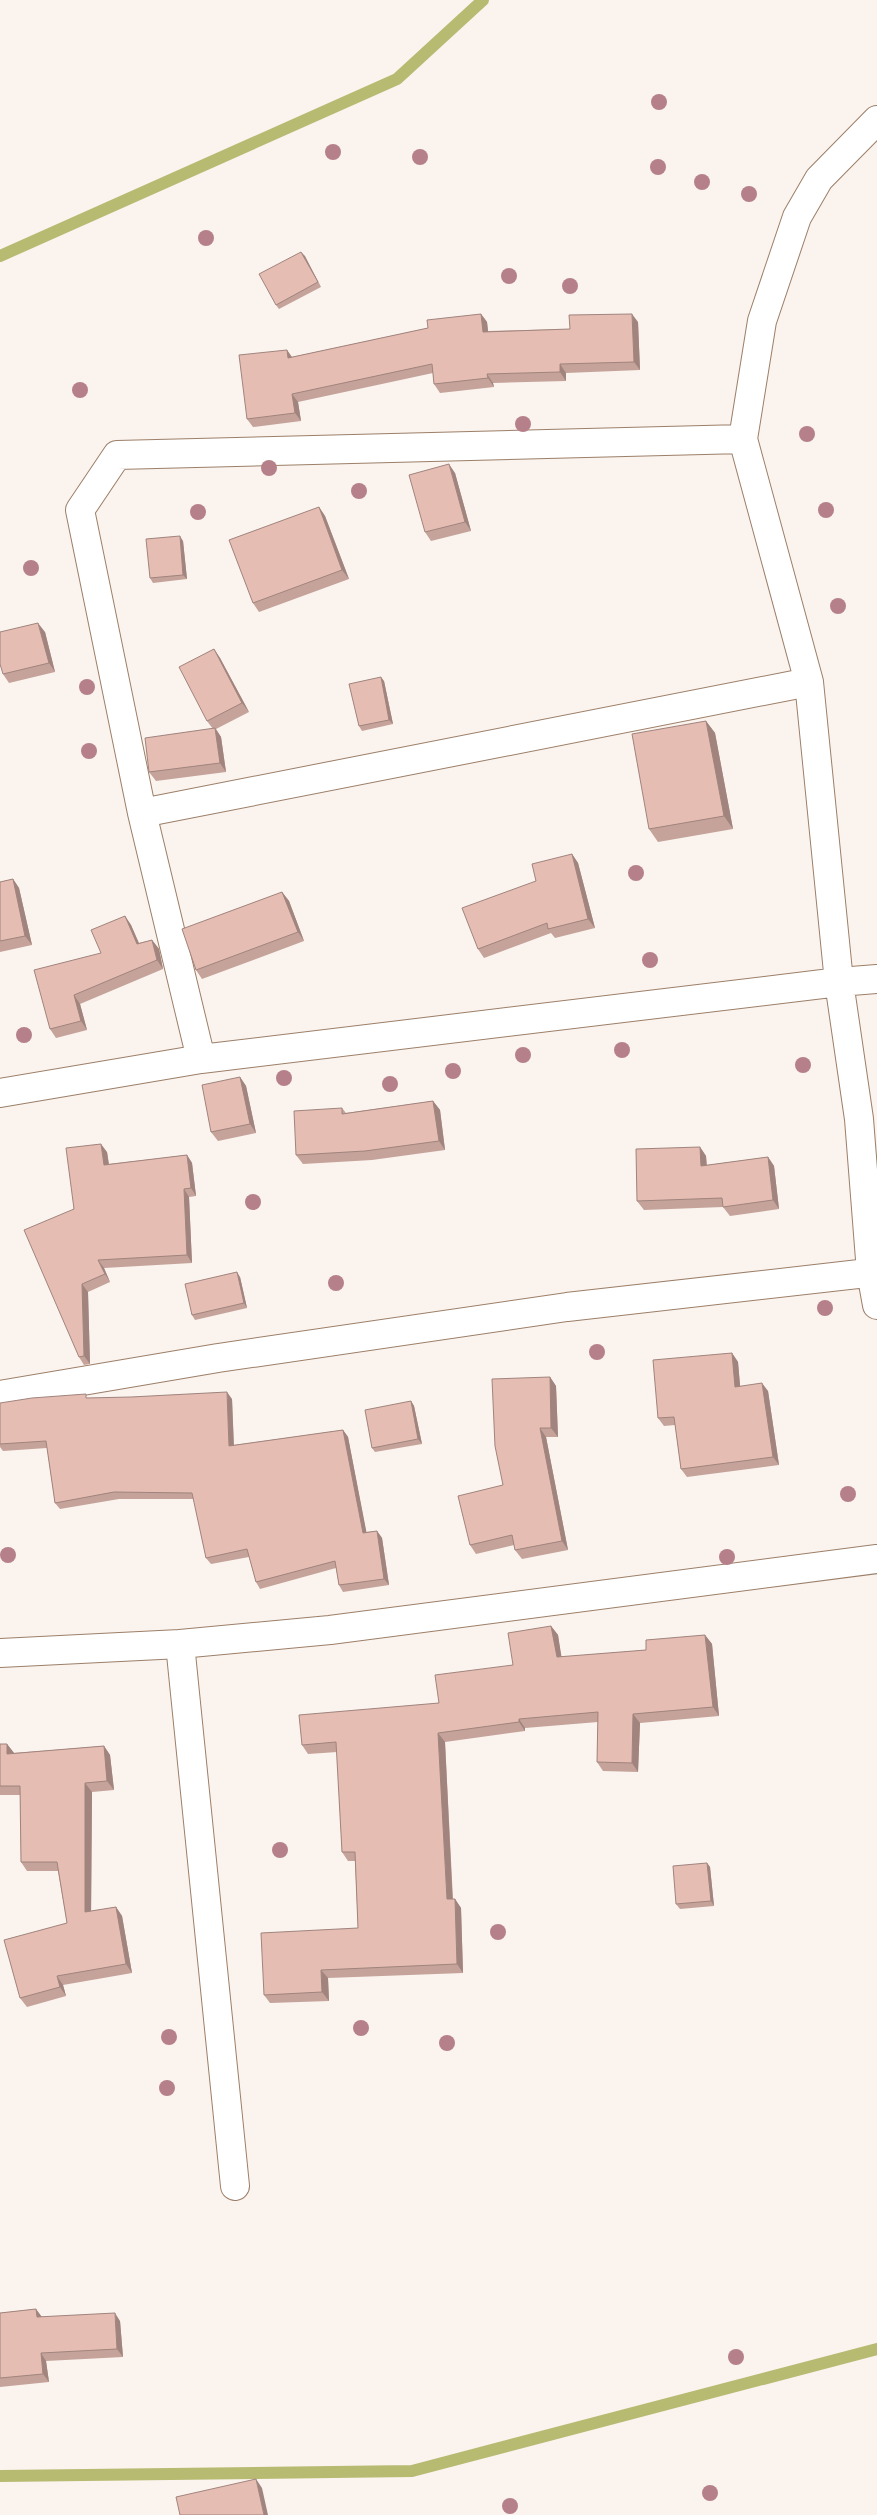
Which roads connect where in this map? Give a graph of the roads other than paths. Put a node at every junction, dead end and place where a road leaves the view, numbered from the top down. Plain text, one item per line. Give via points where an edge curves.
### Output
1 (877, 120) edge
2 (743, 439) junction
3 (810, 682) junction
4 (142, 813) junction
5 (877, 979) edge
6 (839, 982) junction
7 (201, 1059) junction
8 (0, 1092) edge
9 (874, 1272) edge
10 (877, 1305) edge
11 (0, 1394) edge
12 (877, 1559) edge
13 (180, 1644) junction
14 (0, 1653) edge
15 (236, 2186) dead end

1 - 2 street via 819,179 797,217 762,321
2 - 3 street
2 - 4 street via 117,456 80,510
3 - 4 street
3 - 6 street
4 - 7 street
5 - 6 street
6 - 7 street
6 - 9 street via 859,1119
7 - 8 street
9 - 10 street
9 - 11 street via 567,1307 218,1358
12 - 13 street via 330,1630
13 - 14 street
13 - 15 street

